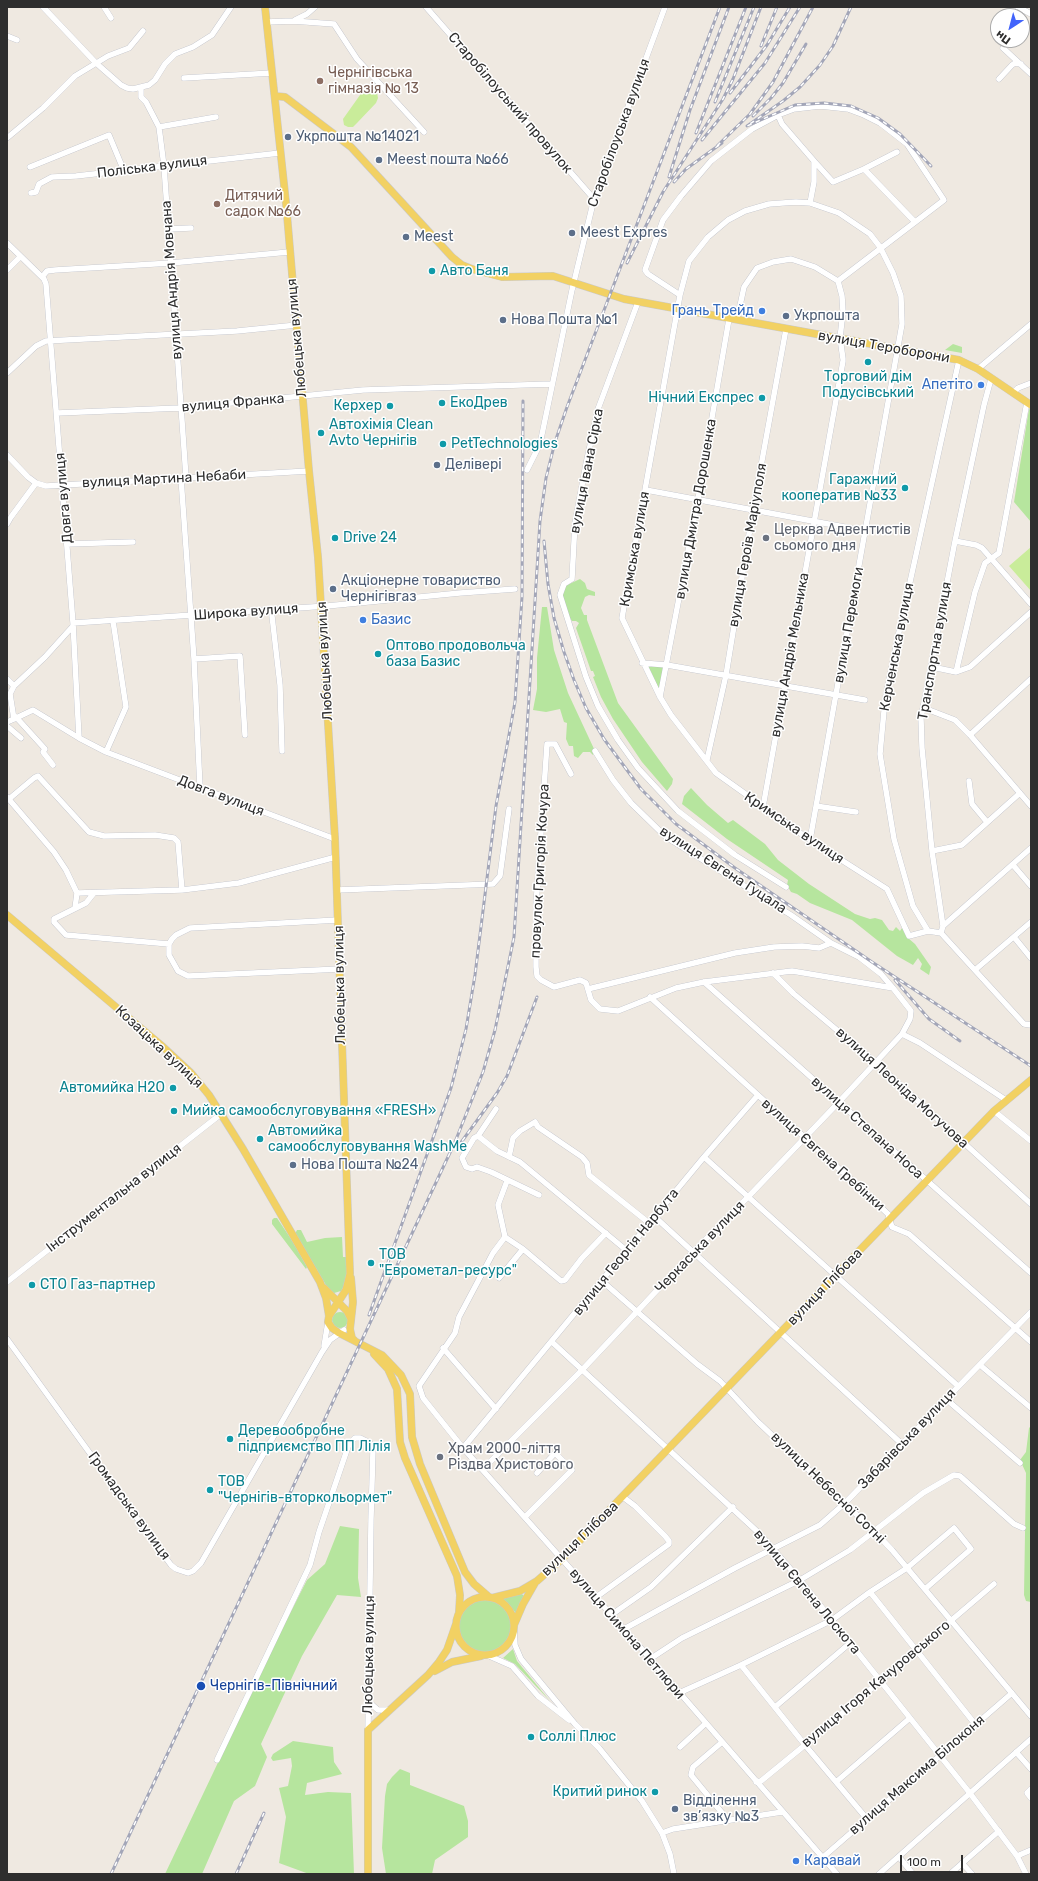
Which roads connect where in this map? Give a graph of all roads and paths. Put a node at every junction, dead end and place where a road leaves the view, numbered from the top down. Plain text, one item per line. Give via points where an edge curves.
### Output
1 (43, 7) edge
2 (104, 7) edge
3 (231, 7) edge
4 (265, 7) edge
5 (315, 7) edge
6 (426, 7) edge
7 (665, 7) edge
8 (1018, 7) edge
9 (1031, 14) edge
10 (112, 18) dead end
11 (293, 21) junction
12 (267, 22) junction
13 (142, 31) dead end
14 (7, 36) edge
15 (17, 40) dead end
16 (1003, 48) dead end
17 (96, 63) junction
18 (1021, 65) junction
19 (272, 73) junction
20 (1031, 74) edge
21 (184, 78) dead end
22 (999, 79) dead end
23 (142, 90) junction
24 (275, 96) junction
25 (778, 114) junction
26 (216, 117) dead end
27 (159, 127) junction
28 (424, 132) dead end
29 (7, 138) edge
30 (897, 152) dead end
31 (280, 153) junction
32 (814, 161) junction
33 (30, 166) dead end
34 (164, 166) junction
35 (124, 170) junction
36 (864, 170) junction
37 (31, 193) dead end
38 (594, 199) junction
39 (810, 203) junction
40 (915, 222) junction
41 (191, 228) dead end
42 (169, 229) junction
43 (7, 243) edge
44 (880, 247) junction
45 (289, 252) junction
46 (20, 257) junction
47 (171, 263) junction
48 (7, 270) edge
49 (42, 277) junction
50 (838, 281) junction
51 (574, 282) junction
52 (680, 295) junction
53 (638, 302) junction
54 (677, 310) junction
55 (729, 319) junction
56 (1031, 324) edge
57 (297, 325) junction
58 (786, 329) junction
59 (176, 334) junction
60 (840, 338) junction
61 (51, 340) junction
62 (898, 350) junction
63 (959, 360) junction
64 (978, 369) junction
65 (7, 373) edge
66 (991, 379) junction
67 (1031, 383) edge
68 (552, 384) junction
69 (1013, 393) junction
70 (303, 395) junction
71 (1029, 403) edge
72 (180, 408) junction
73 (57, 412) junction
74 (7, 455) edge
75 (526, 470) dead end
76 (308, 471) junction
77 (183, 477) junction
78 (36, 483) junction
79 (62, 485) junction
80 (646, 490) junction
81 (698, 499) junction
82 (753, 510) junction
83 (9, 517) edge
84 (814, 522) junction
85 (7, 524) edge
86 (866, 531) junction
87 (955, 541) junction
88 (133, 542) dead end
89 (68, 544) junction
90 (992, 559) junction
91 (515, 589) dead end
92 (1031, 604) edge
93 (322, 606) junction
94 (1031, 612) edge
95 (190, 615) junction
96 (272, 616) dead end
97 (113, 620) junction
98 (73, 624) junction
99 (194, 659) junction
100 (642, 663) junction
101 (667, 665) junction
102 (932, 667) junction
103 (956, 672) junction
104 (726, 676) junction
105 (7, 678) edge
106 (1031, 679) edge
107 (14, 686) junction
108 (784, 687) junction
109 (836, 696) junction
110 (660, 698) junction
111 (865, 700) dead end
112 (924, 708) junction
113 (11, 719) edge
114 (7, 726) edge
115 (244, 735) dead end
116 (970, 735) junction
117 (21, 738) dead end
118 (79, 738) junction
119 (282, 751) dead end
120 (595, 751) dead end
121 (106, 752) junction
122 (707, 760) junction
123 (53, 765) dead end
124 (571, 774) dead end
125 (969, 781) dead end
126 (200, 788) junction
127 (1020, 793) junction
128 (8, 798) edge
129 (816, 806) junction
130 (1031, 806) edge
131 (763, 807) junction
132 (509, 810) dead end
133 (856, 812) dead end
134 (987, 822) junction
135 (335, 839) junction
136 (810, 840) junction
137 (1031, 848) edge
138 (932, 850) junction
139 (336, 856) junction
140 (1013, 865) junction
141 (1031, 886) edge
142 (786, 887) dead end
143 (182, 890) junction
144 (337, 890) junction
145 (77, 893) junction
146 (94, 893) junction
147 (75, 908) junction
148 (7, 915) edge
149 (338, 920) junction
150 (1031, 922) edge
151 (943, 926) junction
152 (928, 931) junction
153 (941, 933) junction
154 (1014, 937) junction
155 (831, 943) junction
156 (169, 944) junction
157 (1031, 958) edge
158 (1031, 964) edge
159 (340, 969) junction
160 (975, 970) junction
161 (773, 973) junction
162 (704, 982) junction
163 (893, 988) junction
164 (588, 990) junction
165 (650, 997) junction
166 (1031, 1025) edge
167 (902, 1034) junction
168 (875, 1062) junction
169 (1031, 1080) edge
170 (758, 1095) junction
171 (1006, 1100) junction
172 (838, 1103) junction
173 (496, 1110) dead end
174 (994, 1110) junction
175 (221, 1114) junction
176 (478, 1136) junction
177 (805, 1138) junction
178 (1031, 1141) edge
179 (963, 1143) junction
180 (509, 1157) junction
181 (704, 1157) junction
182 (507, 1181) junction
183 (927, 1181) junction
184 (539, 1195) dead end
185 (749, 1196) junction
186 (1031, 1204) edge
187 (655, 1217) junction
188 (890, 1220) junction
189 (649, 1223) junction
190 (606, 1233) junction
191 (505, 1237) junction
192 (523, 1249) junction
193 (626, 1250) junction
194 (693, 1252) junction
195 (1031, 1273) edge
196 (350, 1274) junction
197 (837, 1275) junction
198 (499, 1278) dead end
199 (602, 1281) junction
200 (7, 1282) edge
201 (322, 1285) junction
202 (346, 1290) junction
203 (327, 1292) junction
204 (338, 1302) junction
205 (347, 1311) junction
206 (638, 1312) junction
207 (1031, 1312) edge
208 (329, 1317) junction
209 (350, 1322) junction
210 (1015, 1328) junction
211 (339, 1331) junction
212 (781, 1332) junction
213 (333, 1338) junction
214 (7, 1339) edge
215 (352, 1339) junction
216 (552, 1342) junction
217 (1031, 1342) edge
218 (365, 1346) junction
219 (443, 1348) junction
220 (322, 1352) junction
221 (980, 1365) junction
222 (582, 1370) junction
223 (958, 1386) junction
224 (726, 1388) junction
225 (946, 1399) junction
226 (1031, 1408) edge
227 (496, 1409) junction
228 (902, 1444) junction
229 (463, 1448) junction
230 (668, 1448) junction
231 (1020, 1463) dead end
232 (482, 1469) junction
233 (537, 1472) dead end
234 (623, 1497) junction
235 (845, 1503) junction
236 (733, 1507) junction
237 (525, 1517) junction
238 (1023, 1528) dead end
239 (874, 1531) junction
240 (773, 1548) junction
241 (562, 1559) junction
242 (907, 1568) junction
243 (800, 1580) junction
244 (537, 1581) junction
245 (994, 1584) dead end
246 (925, 1589) junction
247 (870, 1592) junction
248 (491, 1598) junction
249 (595, 1598) junction
250 (459, 1613) junction
251 (610, 1614) junction
252 (832, 1620) junction
253 (951, 1620) junction
254 (456, 1624) junction
255 (514, 1628) junction
256 (624, 1630) junction
257 (850, 1643) junction
258 (916, 1651) junction
259 (486, 1655) junction
260 (650, 1659) junction
261 (741, 1665) junction
262 (428, 1675) junction
263 (880, 1681) junction
264 (679, 1693) junction
265 (1012, 1693) junction
266 (369, 1702) junction
267 (775, 1707) junction
268 (388, 1710) junction
269 (1031, 1716) edge
270 (910, 1718) junction
271 (575, 1724) junction
272 (706, 1724) junction
273 (975, 1724) junction
274 (368, 1730) junction
275 (1031, 1739) edge
276 (721, 1743) junction
277 (805, 1745) junction
278 (680, 1747) dead end
279 (1016, 1752) junction
280 (939, 1756) junction
281 (217, 1760) dead end
282 (1031, 1769) edge
283 (756, 1782) junction
284 (836, 1782) junction
285 (1031, 1789) edge
286 (969, 1792) junction
287 (1031, 1798) edge
288 (782, 1812) junction
289 (868, 1819) junction
290 (726, 1821) junction
291 (999, 1831) junction
292 (662, 1833) junction
293 (1031, 1850) edge
294 (1017, 1856) junction
295 (899, 1857) junction
296 (822, 1858) junction
297 (962, 1863) junction
298 (368, 1874) edge
299 (674, 1874) edge
300 (836, 1874) edge
301 (879, 1874) edge
302 (913, 1874) edge
303 (950, 1874) edge
304 (972, 1874) edge
305 (1026, 1874) edge

1 - 17 street
2 - 10 street
3 - 23 street via 212,35 176,54 165,64 156,80
4 - 12 main road, Любецька вулиця
5 - 11 street
6 - 38 street, Старобілоуський провулок
7 - 38 street, Старобілоуська вулиця
8 - 9 street
11 - 12 street
11 - 28 street via 334,24 357,59
12 - 19 main road, Любецька вулиця
13 - 17 street via 129,48
14 - 15 street
16 - 18 street
17 - 23 street via 127,88
17 - 29 street via 75,76 43,108
18 - 20 street
18 - 22 street via 1012,65
19 - 21 street
19 - 24 main road, Любецька вулиця
23 - 27 street, вулиця Андрія Мовчана via 141,97
24 - 31 main road, Любецька вулиця
24 - 51 main road, вулиця Тероборони via 285,97 351,147 462,265 492,275 552,276
25 - 32 street via 782,124
25 - 40 street via 820,106 848,109 880,123 907,144 944,200
25 - 52 street via 711,161 663,220 645,270
26 - 27 street
27 - 34 street, вулиця Андрія Мовчана
30 - 36 street
31 - 34 street, Поліська вулиця
31 - 45 main road, Любецька вулиця
32 - 36 street via 833,182
32 - 39 street
33 - 35 street via 109,135
34 - 35 street, Поліська вулиця
34 - 42 street, вулиця Андрія Мовчана
35 - 37 street, Поліська вулиця via 52,177 39,184 36,192
36 - 40 street
38 - 51 street, Старобілоуська вулиця
39 - 44 street, вулиця Перемоги via 839,213 854,222 870,234
39 - 52 street, Кримська вулиця via 769,204 745,211 728,220 708,237 689,261
40 - 44 street
41 - 42 street
42 - 47 street, вулиця Андрія Мовчана
43 - 46 street
44 - 50 street
44 - 62 street, вулиця Перемоги via 893,273 900,296 902,324
45 - 47 street
45 - 57 main road, Любецька вулиця
46 - 48 street
46 - 49 street
47 - 49 street via 55,270 47,271
47 - 59 street, вулиця Андрія Мовчана
49 - 61 street, Довга вулиця via 46,284
50 - 55 street via 803,262 791,259 772,262 757,268 744,287 738,314
50 - 60 street, вулиця Андрія Мельника via 843,312
51 - 53 main road, вулиця Тероборони via 608,295
51 - 68 street, Старобілоуська вулиця
52 - 54 street, Кримська вулиця
53 - 54 main road, вулиця Тероборони
53 - 142 street, вулиця Івана Сірка via 598,409 575,523 572,579 564,584 560,594 586,677 598,706 638,768 678,811 735,855
54 - 55 main road, вулиця Тероборони
54 - 80 street, Кримська вулиця
55 - 58 main road, вулиця Тероборони
55 - 81 street, вулиця Дмитра Дорошенка
56 - 64 street
57 - 59 street
57 - 70 main road, Любецька вулиця
58 - 60 main road, вулиця Тероборони
58 - 82 street, вулиця Героїв Маріуполя
59 - 61 street
59 - 72 street, вулиця Андрія Мовчана
60 - 62 main road, вулиця Тероборони
60 - 84 street, вулиця Андрія Мельника via 843,360
61 - 65 street via 41,342
61 - 73 street, Довга вулиця
62 - 63 main road, вулиця Тероборони
62 - 86 street, вулиця Перемоги
63 - 64 main road, вулиця Тероборони
63 - 152 street, Керченська вулиця via 896,641 885,700 880,754 894,839 913,906
64 - 66 main road, вулиця Тероборони
66 - 69 main road, вулиця Тероборони
66 - 87 street, Транспортна вулиця
67 - 69 street
68 - 70 street, вулиця Франка via 363,390
68 - 75 street, Старобілоуська вулиця via 540,444
69 - 71 main road, вулиця Тероборони
70 - 72 street, вулиця Франка
70 - 76 main road, Любецька вулиця
71 - 90 street via 999,553
72 - 73 street, вулиця Франка
72 - 77 street, вулиця Андрія Мовчана
73 - 79 street, Довга вулиця
74 - 78 street
76 - 77 street, вулиця Мартина Небаби
76 - 93 main road, Любецька вулиця
77 - 79 street, вулиця Мартина Небаби
77 - 95 street, вулиця Андрія Мовчана
78 - 79 street, вулиця Мартина Небаби via 46,486
78 - 83 street
79 - 89 street, Довга вулиця
80 - 81 street
80 - 100 street, Кримська вулиця via 622,618
81 - 82 street
81 - 101 street, вулиця Дмитра Дорошенка
82 - 84 street
82 - 104 street, вулиця Героїв Маріуполя
83 - 85 street
84 - 86 street
84 - 108 street, вулиця Андрія Мельника
86 - 109 street, вулиця Перемоги
87 - 90 street via 976,545
87 - 102 street, Транспортна вулиця
88 - 89 street
89 - 98 street, Довга вулиця
90 - 92 street
90 - 103 street via 985,563 975,592
91 - 93 street, Широка вулиця
93 - 95 street, Широка вулиця
93 - 135 main road, Любецька вулиця
94 - 103 street via 970,666
95 - 97 street, Широка вулиця
95 - 99 street, вулиця Андрія Мовчана
96 - 119 street via 280,685
97 - 98 street, Широка вулиця
97 - 121 street via 126,707
98 - 107 street via 45,657
98 - 118 street, Довга вулиця
99 - 115 street via 240,656
99 - 126 street, вулиця Андрія Мовчана
100 - 101 street
100 - 110 street, Кримська вулиця
101 - 104 street
101 - 110 street, вулиця Дмитра Дорошенка
102 - 103 street
102 - 112 street, Транспортна вулиця
104 - 108 street
104 - 122 street, вулиця Героїв Маріуполя
105 - 107 street
106 - 116 street
107 - 113 street via 10,694
108 - 109 street
108 - 131 street, вулиця Андрія Мельника
109 - 111 street
109 - 129 street, вулиця Перемоги
110 - 122 street, Кримська вулиця
112 - 116 street via 955,720
112 - 138 street, Транспортна вулиця via 921,718 922,748
113 - 118 street via 33,710
113 - 123 street via 44,749 43,752
114 - 117 street
116 - 127 street
118 - 121 street, Довга вулиця
120 - 155 street, вулиця Євгена Гуцала via 631,803 666,837
121 - 126 street, Довга вулиця
122 - 131 street, Кримська вулиця via 717,774
124 - 164 street, провулок Григорія Кочура via 554,744 547,744 536,905 536,967 537,976 554,987 580,980 586,983
125 - 134 street via 972,804
126 - 135 street, Довга вулиця
127 - 130 street
127 - 134 street
128 - 143 street via 38,776 88,832 104,836 155,835 174,838 178,842
128 - 145 street via 54,852
129 - 133 street
129 - 136 street, вулиця Перемоги
131 - 136 street, Кримська вулиця
132 - 144 street via 500,876 493,884
134 - 138 street via 962,845
135 - 139 main road, Любецька вулиця
136 - 152 street, Кримська вулиця via 887,889 909,936
137 - 140 street
138 - 151 street, Транспортна вулиця
139 - 143 street via 240,884
139 - 144 main road, Любецька вулиця
140 - 141 street
140 - 151 street
143 - 146 street
144 - 149 main road, Любецька вулиця
145 - 146 street
145 - 147 street
146 - 147 street via 86,903
147 - 156 street via 54,919 66,935
148 - 175 main road, Козацька вулиця via 162,1046 200,1084
149 - 156 street via 190,928 176,935
149 - 159 main road, Любецька вулиця
150 - 154 street
151 - 153 street
152 - 153 street
153 - 160 street
154 - 157 street
154 - 160 street
155 - 163 street via 859,957 881,974
155 - 164 street via 819,948 774,947 735,953
156 - 159 street via 172,962 178,971 188,976
157 - 158 street
159 - 196 main road, Любецька вулиця
160 - 166 street via 1024,1024
161 - 162 street, провулок Григорія Кочура
161 - 163 street, провулок Григорія Кочура via 792,971
161 - 168 street, вулиця Леоніда Могучова via 794,994
162 - 165 street, провулок Григорія Кочура
162 - 172 street, вулиця Степана Носа
163 - 167 street, Черкаська вулиця via 911,1012
164 - 165 street, провулок Григорія Кочура via 600,1009 618,1012
165 - 170 street, вулиця Євгена Гребінки
167 - 168 street, Черкаська вулиця
167 - 171 street via 920,1043
168 - 172 street, Черкаська вулиця
168 - 179 street, вулиця Леоніда Могучова
169 - 171 main road, вулиця Глібова
170 - 177 street, вулиця Євгена Гребінки
170 - 181 street, вулиця Георгія Нарбута
171 - 174 main road, вулиця Глібова
172 - 177 street, Черкаська вулиця
172 - 183 street, вулиця Степана Носа
173 - 176 street
174 - 178 street
174 - 179 main road, вулиця Глібова
175 - 200 street, Інструментальна вулиця
175 - 201 main road, Козацька вулиця
176 - 180 street
176 - 182 street via 474,1138 462,1162 466,1166 484,1170
177 - 185 street, Черкаська вулиця
177 - 188 street, вулиця Євгена Гребінки via 888,1214
179 - 183 main road, вулиця Глібова
179 - 186 street, вулиця Леоніда Могучова
180 - 189 street via 513,1138 534,1122 582,1157 587,1163 589,1174
180 - 190 street via 520,1162
181 - 185 street
181 - 187 street, вулиця Георгія Нарбута
182 - 184 street
182 - 191 street via 498,1205
183 - 188 main road, вулиця Глібова
183 - 195 street, вулиця Степана Носа
185 - 194 street, Черкаська вулиця
185 - 197 street
187 - 189 street, вулиця Георгія Нарбута
187 - 194 street
188 - 197 main road, вулиця Глібова
188 - 210 street, вулиця Євгена Гребінки via 892,1227 909,1234
189 - 193 street, вулиця Георгія Нарбута
190 - 192 street via 562,1281
190 - 193 street
191 - 192 street
191 - 219 street, вулиця Симона Петлюри via 493,1253 459,1317 455,1333
192 - 198 street
193 - 199 street, вулиця Георгія Нарбута
194 - 206 street, Черкаська вулиця
194 - 212 street
196 - 202 main road, Любецька вулиця
196 - 209 main road via 353,1302
197 - 212 main road, вулиця Глібова
197 - 223 street
199 - 206 street, вулиця Небесної Сотні
199 - 216 street, вулиця Георгія Нарбута
201 - 203 main road
201 - 208 main road, Козацька вулиця
202 - 203 main road via 339,1295
202 - 204 main road, Любецька вулиця
203 - 204 main road
204 - 205 main road
204 - 208 main road, Любецька вулиця
205 - 208 main road via 340,1308
205 - 209 main road
206 - 222 street, Черкаська вулиця
206 - 224 street, вулиця Небесної Сотні
207 - 210 street, Забарівська вулиця
208 - 211 main road
208 - 220 street
209 - 211 main road
209 - 215 main road
210 - 217 street, вулиця Євгена Гребінки
210 - 221 street, Забарівська вулиця
211 - 213 street
211 - 215 main road
212 - 224 main road, вулиця Глібова
212 - 228 street
213 - 215 street via 340,1336
213 - 220 street
214 - 220 street, Громадська вулиця via 172,1565 179,1571 188,1573 201,1563
215 - 218 main road
216 - 222 street, вулиця Євгена Лоскота
216 - 227 street, вулиця Георгія Нарбута
218 - 248 main road via 388,1360 408,1387 412,1437 420,1464 465,1572 474,1584
218 - 250 main road via 380,1360 394,1381 399,1396 400,1442 457,1576
219 - 227 street
219 - 229 street, вулиця Симона Петлюри via 419,1386 427,1403
221 - 223 street, Забарівська вулиця
221 - 226 street
222 - 230 street, вулиця Євгена Лоскота
222 - 232 street, Черкаська вулиця
223 - 225 street, Забарівська вулиця
224 - 230 main road, вулиця Глібова
224 - 235 street, вулиця Небесної Сотні via 758,1422
225 - 228 street, Забарівська вулиця
225 - 231 street
227 - 229 street, вулиця Георгія Нарбута
228 - 235 street, Забарівська вулиця
229 - 232 street, вулиця Симона Петлюри
230 - 234 main road, вулиця Глібова
230 - 236 street, вулиця Євгена Лоскота
232 - 237 street, вулиця Симона Петлюри
233 - 237 street via 555,1453 572,1470
234 - 241 main road, вулиця Глібова
234 - 249 street, вулиця Глібова via 665,1536 669,1544
235 - 239 street, вулиця Небесної Сотні
235 - 240 street, Забарівська вулиця via 820,1525
236 - 240 street, вулиця Євгена Лоскота
236 - 251 street via 651,1588 614,1614
237 - 241 street, вулиця Симона Петлюри
238 - 239 street via 1014,1524 960,1476 954,1475 923,1493
239 - 242 street, вулиця Небесної Сотні
239 - 243 street via 850,1550
240 - 243 street, вулиця Євгена Лоскота
240 - 256 street, Забарівська вулиця
241 - 244 main road, вулиця Глібова
241 - 249 street, вулиця Симона Петлюри
242 - 246 street, вулиця Небесної Сотні
242 - 246 street via 954,1528 971,1549
242 - 247 street
243 - 252 street, вулиця Євгена Лоскота
243 - 260 street via 682,1638
244 - 248 main road, вулиця Глібова via 520,1591
244 - 255 main road, вулиця Глібова via 523,1604
245 - 253 street, вулиця Ігоря Качуровського
246 - 253 street, вулиця Небесної Сотні
247 - 252 street
247 - 258 street
248 - 250 main road via 471,1600
248 - 255 main road via 502,1603 510,1611
249 - 251 street, вулиця Симона Петлюри
250 - 254 main road
251 - 256 street, вулиця Симона Петлюри
252 - 257 street, вулиця Євгена Лоскота
252 - 261 street
253 - 258 street, вулиця Ігоря Качуровського
253 - 265 street, вулиця Небесної Сотні
254 - 259 main road via 457,1636 463,1646 473,1653
254 - 262 main road via 444,1656
255 - 259 main road via 507,1645 498,1652
255 - 271 street via 514,1645 521,1660
256 - 260 street, вулиця Симона Петлюри
257 - 263 street, вулиця Євгена Лоскота
257 - 267 street
258 - 263 street, вулиця Ігоря Качуровського
258 - 273 street
259 - 262 main road via 452,1662
259 - 271 street via 512,1666 538,1696
260 - 264 street, вулиця Симона Петлюри
261 - 264 street
261 - 267 street
262 - 268 main road
263 - 270 street, вулиця Євгена Лоскота
263 - 277 street, вулиця Ігоря Качуровського
264 - 272 street, вулиця Симона Петлюри
265 - 269 street, вулиця Небесної Сотні
265 - 273 street, вулиця Максима Білоконя
266 - 268 street via 378,1710
266 - 274 street, Любецька вулиця
266 - 281 street, Любецька вулиця via 370,1519 374,1459 370,1443 355,1438 349,1444 310,1565
267 - 277 street
268 - 274 main road
270 - 280 street, вулиця Євгена Лоскота
270 - 284 street
271 - 292 street via 599,1748 642,1801
272 - 276 street, вулиця Симона Петлюри
272 - 278 street
273 - 280 street, вулиця Максима Білоконя
274 - 298 main road, Любецька вулиця
275 - 279 street
276 - 283 street, вулиця Симона Петлюри
276 - 290 street via 693,1767 691,1775
277 - 283 street, вулиця Ігоря Качуровського via 761,1781
277 - 284 street
279 - 282 street
279 - 286 street
280 - 286 street, вулиця Євгена Лоскота
280 - 289 street, вулиця Максима Білоконя
283 - 288 street, вулиця Симона Петлюри
284 - 289 street
285 - 287 street via 1027,1793
286 - 291 street, вулиця Євгена Лоскота
286 - 295 street
288 - 290 street
288 - 296 street, вулиця Симона Петлюри
289 - 296 street, вулиця Максима Білоконя
290 - 292 street
291 - 294 street, вулиця Євгена Лоскота
291 - 297 street
292 - 299 street
293 - 294 street
294 - 305 street, вулиця Євгена Лоскота
295 - 301 street
295 - 302 street
296 - 300 street, вулиця Симона Петлюри
297 - 303 street
297 - 304 street

